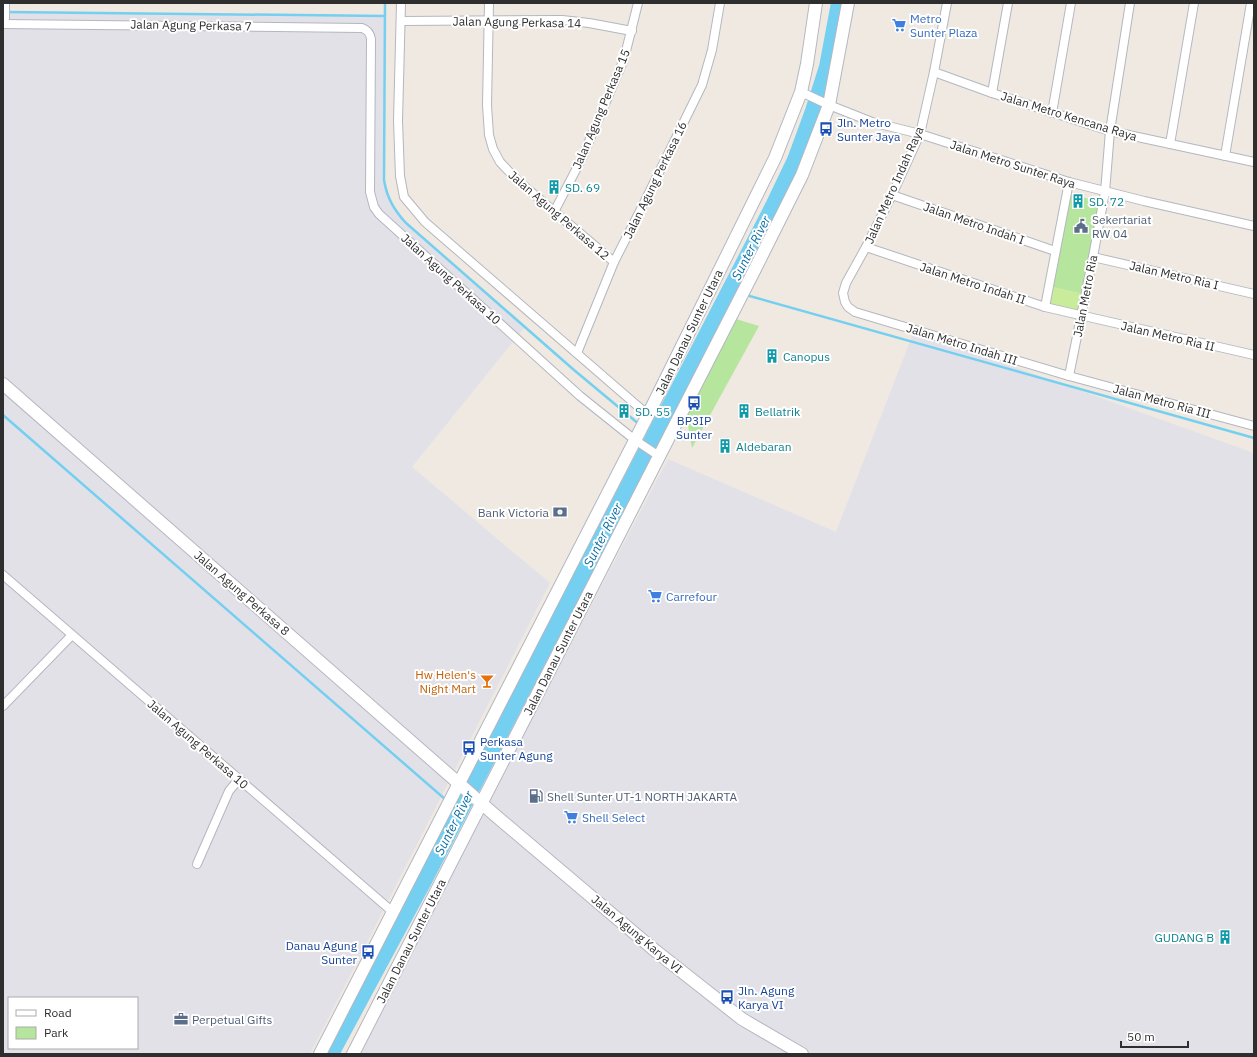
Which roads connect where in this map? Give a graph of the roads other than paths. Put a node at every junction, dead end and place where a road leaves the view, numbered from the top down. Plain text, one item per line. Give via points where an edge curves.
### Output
1 (3, 3) edge
2 (401, 3) edge
3 (489, 3) edge
4 (638, 3) edge
5 (720, 3) edge
6 (816, 3) edge
7 (848, 3) edge
8 (947, 3) edge
9 (1008, 3) edge
10 (1071, 3) edge
11 (1130, 3) edge
12 (1194, 3) edge
13 (1251, 3) edge
14 (3, 18) edge
15 (488, 20) junction
16 (401, 21) junction
17 (3, 24) edge
18 (632, 31) junction
19 (371, 39) joint
20 (934, 72) junction
21 (992, 93) junction
22 (804, 94) junction
23 (826, 104) junction
24 (1052, 113) junction
25 (1110, 131) junction
26 (920, 134) junction
27 (1170, 144) junction
28 (1225, 156) junction
29 (1254, 162) edge
30 (1069, 182) junction
31 (1105, 192) junction
32 (892, 196) junction
33 (554, 212) junction
34 (1254, 226) edge
35 (866, 247) junction
36 (1056, 251) junction
37 (1093, 257) junction
38 (614, 262) junction
39 (1254, 294) edge
40 (1045, 307) junction
41 (855, 312) joint
42 (1082, 316) junction
43 (577, 353) junction
44 (1254, 355) edge
45 (1069, 376) junction
46 (3, 384) edge
47 (647, 417) junction
48 (1254, 426) edge
49 (638, 438) junction
50 (657, 455) junction
51 (3, 575) edge
52 (72, 635) junction
53 (3, 706) edge
54 (239, 779) junction
55 (460, 786) junction
56 (480, 800) junction
57 (197, 864) dead end
58 (394, 913) junction
59 (320, 1054) edge
60 (353, 1054) edge
61 (802, 1054) edge

1 - 14 main road
2 - 16 street, Jalan Agung Perkasa 10
3 - 15 street, Jalan Agung Perkasa 12
4 - 18 street, Jalan Agung Perkasa 15
5 - 38 street, Jalan Agung Perkasa 16 via 712,50 702,85
6 - 22 main road, Jalan Danau Sunter Utara
7 - 23 main road, Jalan Danau Sunter Utara
8 - 20 street, Jalan Metro Indah Raya
9 - 21 street
10 - 24 street
11 - 25 street, Jalan Metro Ria
12 - 27 street
13 - 28 street
15 - 16 street, Jalan Agung Perkasa 14
15 - 18 street, Jalan Agung Perkasa 14 via 562,20
15 - 33 street, Jalan Agung Perkasa 12 via 487,105 489,135 493,149 500,162 517,180
16 - 43 street, Jalan Agung Perkasa 10 via 398,121 404,197 425,222
17 - 19 street, Jalan Agung Perkasa 7 via 362,28 368,31
18 - 33 street, Jalan Agung Perkasa 15 via 624,60 581,160
19 - 49 street, Jalan Agung Perkasa 10 via 370,192 374,207 580,396
20 - 21 street, Jalan Metro Kencana Raya
20 - 26 street, Jalan Metro Indah Raya
21 - 24 street, Jalan Metro Kencana Raya
22 - 23 street, Jalan Metro Sunter Raya
22 - 47 main road, Jalan Danau Sunter Utara
23 - 26 street, Jalan Metro Sunter Raya via 872,122
23 - 50 main road, Jalan Danau Sunter Utara via 802,175
24 - 25 street, Jalan Metro Kencana Raya
25 - 27 street, Jalan Metro Kencana Raya
25 - 31 street, Jalan Metro Ria
26 - 30 street, Jalan Metro Sunter Raya
26 - 32 street, Jalan Metro Indah Raya
27 - 28 street, Jalan Metro Kencana Raya
28 - 29 street, Jalan Metro Kencana Raya
30 - 31 street, Jalan Metro Sunter Raya
30 - 36 street
31 - 34 street, Jalan Metro Sunter Raya
31 - 37 street, Jalan Metro Ria
32 - 35 street, Jalan Metro Indah Raya
32 - 36 street, Jalan Metro Indah I
33 - 38 street, Jalan Agung Perkasa 12
35 - 40 street, Jalan Metro Indah II
35 - 41 street, Jalan Metro Indah Raya via 843,293 848,307
36 - 40 street
37 - 39 street, Jalan Metro Ria I
37 - 42 street, Jalan Metro Ria
38 - 43 street, Jalan Agung Perkasa 16
40 - 42 street, Jalan Metro Indah II
41 - 45 street, Jalan Metro Indah III
42 - 44 street, Jalan Metro Ria II
42 - 45 street, Jalan Metro Ria
43 - 47 street, Jalan Agung Perkasa 10
45 - 48 street, Jalan Metro Ria III
46 - 55 main road, Jalan Agung Perkasa 8
47 - 49 main road, Jalan Danau Sunter Utara
49 - 50 street, Jalan Agung Perkasa 10
49 - 55 main road, Jalan Danau Sunter Utara
50 - 56 main road, Jalan Danau Sunter Utara
51 - 52 street, Jalan Agung Perkasa 10
52 - 53 street
52 - 54 street, Jalan Agung Perkasa 10
54 - 57 street via 229,791
54 - 58 street, Jalan Agung Perkasa 10
55 - 56 main road, Jalan Agung Perkasa 8
55 - 58 main road, Jalan Danau Sunter Utara
56 - 60 main road, Jalan Danau Sunter Utara
56 - 61 main road, Jalan Agung Karya VI via 652,948 727,1008
58 - 59 main road, Jalan Danau Sunter Utara

